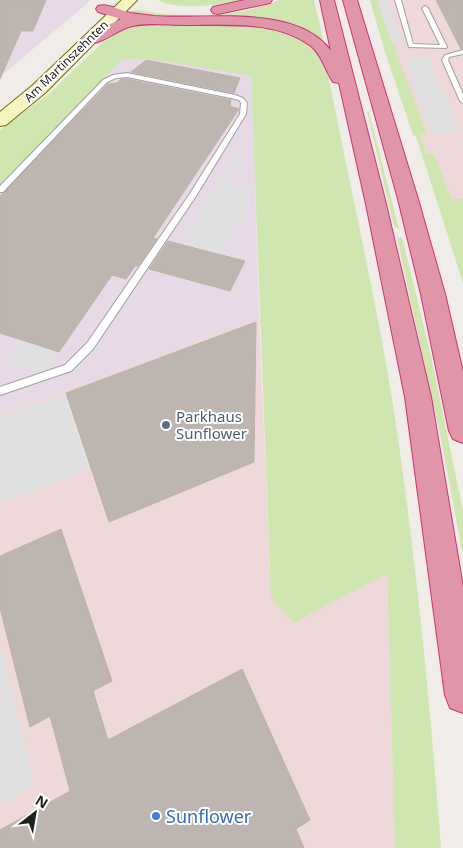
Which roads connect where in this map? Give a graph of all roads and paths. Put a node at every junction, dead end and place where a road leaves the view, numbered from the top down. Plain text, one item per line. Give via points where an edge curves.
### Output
1 (264, 0) edge
2 (327, 0) edge
3 (350, 0) edge
4 (398, 0) edge
5 (117, 6) edge
6 (424, 8) dead end
7 (155, 12) junction
8 (189, 12) junction
9 (89, 40) junction
10 (444, 47) junction
11 (463, 47) edge
12 (463, 52) edge
13 (350, 98) junction
14 (463, 101) edge
15 (0, 102) edge
16 (0, 120) edge
17 (0, 190) edge
18 (0, 391) edge
19 (463, 431) edge
20 (463, 695) edge

1 - 8 highway via 226,9
2 - 13 highway
3 - 19 highway via 428,275
4 - 10 lane via 411,46
5 - 7 highway
5 - 8 highway
5 - 9 main road, Am Martinszehnten
5 - 15 main road, Am Martinszehnten
6 - 10 lane
7 - 8 highway
7 - 9 highway
7 - 13 highway via 251,22 294,31 324,51
9 - 16 main road, Am Martinszehnten via 39,89
10 - 11 lane
12 - 14 lane via 452,53 445,60
13 - 20 highway via 418,397
17 - 18 lane via 106,81 115,76 127,75 233,96 244,103 243,114 192,196 90,346 68,368

